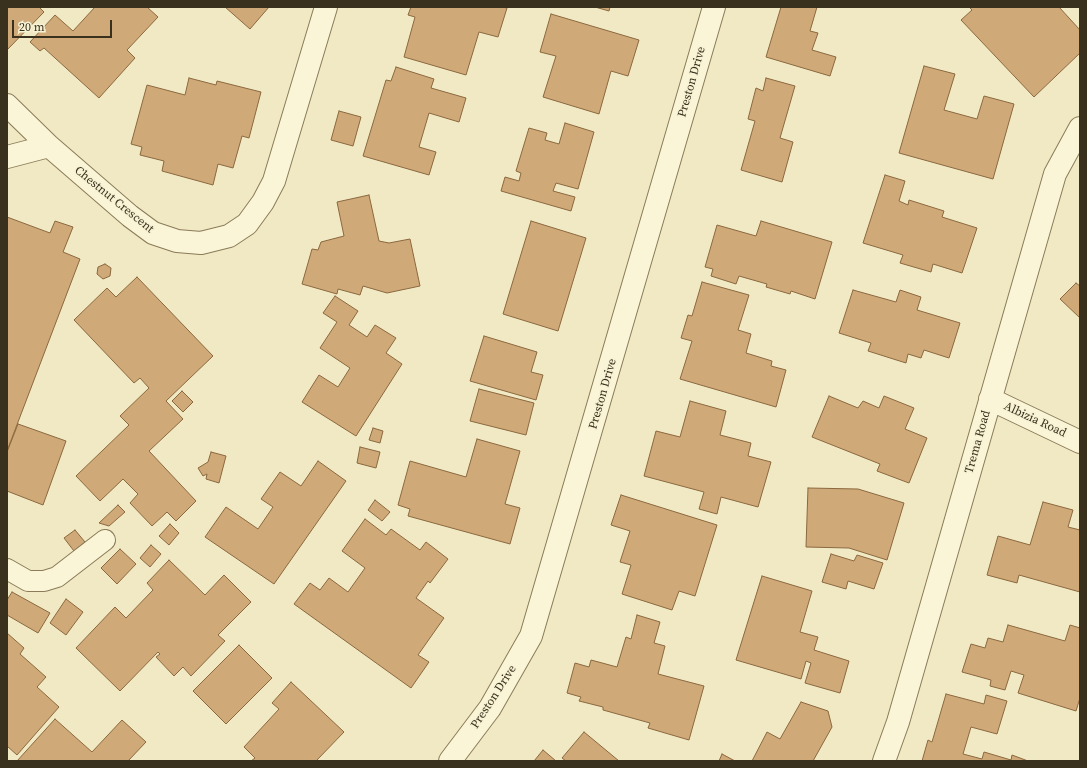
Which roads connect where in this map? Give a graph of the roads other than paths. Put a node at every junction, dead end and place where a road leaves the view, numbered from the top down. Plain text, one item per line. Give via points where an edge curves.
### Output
1 (326, 7) edge
2 (714, 7) edge
3 (12, 115) edge
4 (1080, 128) edge
5 (49, 146) junction
6 (7, 157) edge
7 (990, 399) junction
8 (1080, 442) edge
9 (105, 540) dead end
10 (7, 569) edge
11 (450, 761) edge
12 (884, 761) edge

1 - 5 street, Chestnut Crescent via 274,181 247,224 229,236 201,243 177,241 153,233
2 - 11 street, Preston Drive via 531,636 490,708
3 - 5 street, Chestnut Crescent
4 - 7 street, Trema Road via 1055,174
5 - 6 street
7 - 8 street, Albizia Road
7 - 12 street, Trema Road via 898,722
9 - 10 lane via 57,577 44,581 28,581

